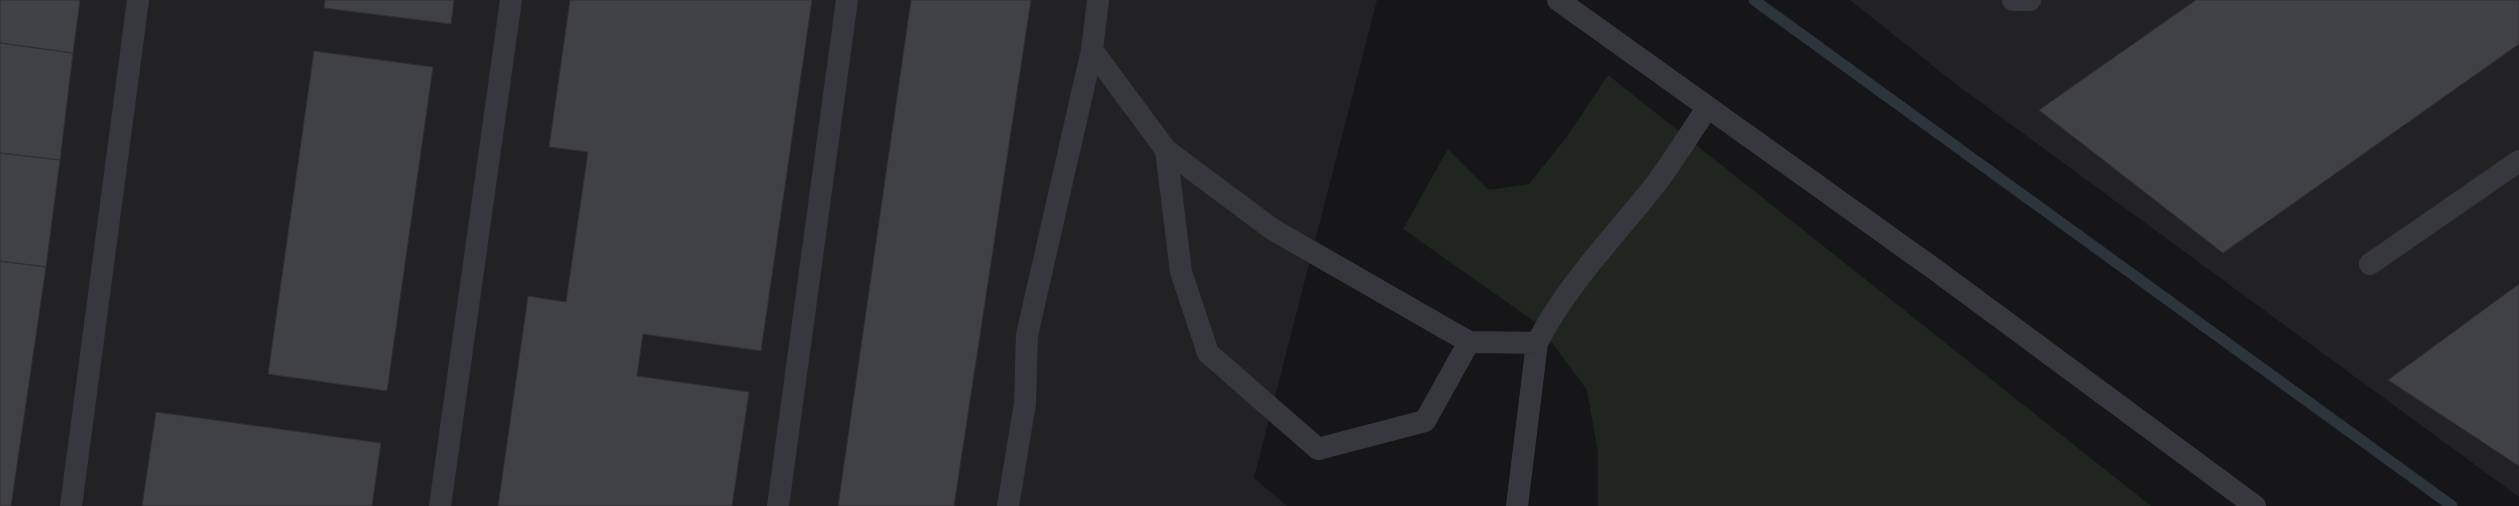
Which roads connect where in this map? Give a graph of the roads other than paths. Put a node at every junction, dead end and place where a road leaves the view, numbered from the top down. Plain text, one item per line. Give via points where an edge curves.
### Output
1 (138, 0) edge
2 (511, 0) edge
3 (847, 0) edge
4 (1098, 0) edge
5 (1558, 0) edge
6 (2013, 0) edge
7 (2030, 0) edge
8 (1092, 50) junction
9 (1708, 107) junction
10 (1166, 150) junction
11 (2519, 161) edge
12 (2370, 264) dead end
13 (1469, 342) junction
14 (1537, 343) junction
15 (71, 506) edge
16 (440, 506) edge
17 (778, 506) edge
18 (1008, 506) edge
19 (1517, 506) edge
20 (2255, 506) edge

1 - 15 street
2 - 16 street
3 - 17 street
4 - 8 street
5 - 9 street
6 - 7 street
8 - 10 street
8 - 18 street via 1027,335 1025,403
9 - 14 street via 1655,184 1552,313
9 - 20 street via 1937,271
10 - 13 street via 1272,229
10 - 13 street via 1180,272 1208,353 1318,448 1425,421
11 - 12 street
13 - 14 street
14 - 19 street

